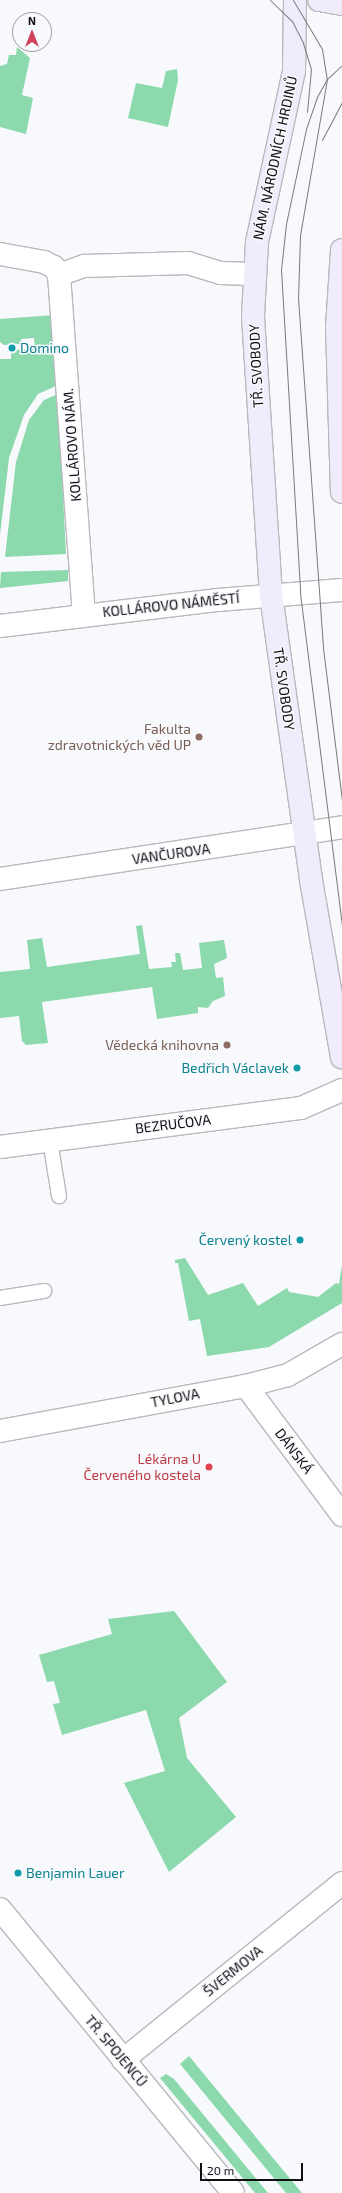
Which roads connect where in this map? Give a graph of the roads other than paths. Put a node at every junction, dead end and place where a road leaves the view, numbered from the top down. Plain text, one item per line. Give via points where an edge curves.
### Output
1 (295, 0) edge
2 (319, 0) edge
3 (342, 4) edge
4 (342, 250) edge
5 (0, 254) edge
6 (253, 274) junction
7 (60, 275) junction
8 (254, 317) joint
9 (342, 492) edge
10 (342, 590) edge
11 (271, 595) junction
12 (84, 614) junction
13 (0, 626) edge
14 (342, 827) edge
15 (305, 834) junction
16 (0, 879) edge
17 (342, 1057) edge
18 (342, 1090) edge
19 (50, 1140) junction
20 (0, 1147) edge
21 (60, 1196) dead end
22 (44, 1291) dead end
23 (0, 1298) edge
24 (342, 1344) edge
25 (246, 1386) junction
26 (0, 1431) edge
27 (342, 1515) edge
28 (342, 1883) edge
29 (0, 1909) edge
30 (123, 2060) junction
31 (233, 2193) edge

1 - 6 street, NÁM. NÁRODNÍCH HRDINŮ via 294,71 261,219
2 - 3 street
4 - 9 street via 337,285
5 - 7 street via 44,262 54,267
6 - 7 street via 221,273 188,263 96,265 72,269
6 - 8 street, NÁM. NÁRODNÍCH HRDINŮ
7 - 12 street, KOLLÁROVO NÁM.
8 - 11 street, TŘ. SVOBODY
10 - 11 street, KOLLÁROVO NÁMĚSTÍ
11 - 12 street, KOLLÁROVO NÁMĚSTÍ
11 - 15 street, TŘ. SVOBODY
12 - 13 street, KOLLÁROVO NÁMĚSTÍ
14 - 15 street, VANČUROVA
15 - 16 street, VANČUROVA
15 - 17 street, TŘ. SVOBODY
18 - 19 street, BEZRUČOVA via 301,1108
19 - 20 street, BEZRUČOVA
19 - 21 lane
22 - 23 lane
24 - 25 street, TYLOVA via 288,1375
25 - 26 street, TYLOVA
25 - 27 street, DÁNSKÁ
28 - 30 street, ŠVERMOVA
29 - 30 street, TŘ. SPOJENCŮ
30 - 31 street, TŘ. SPOJENCŮ

